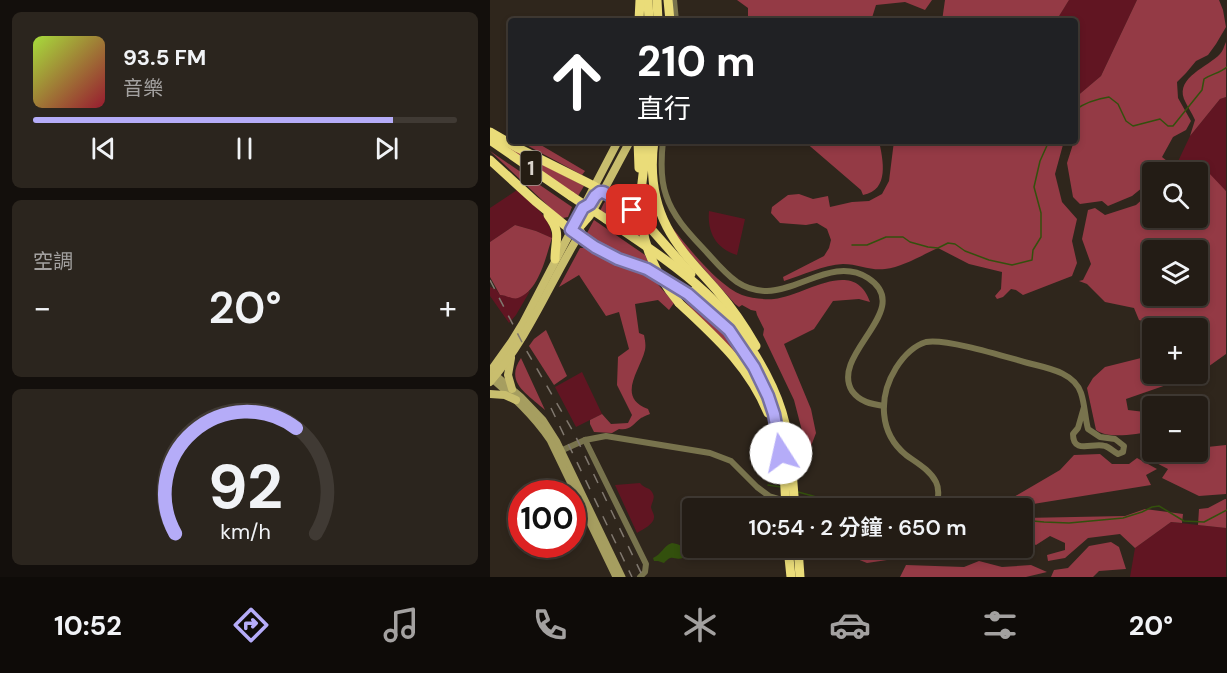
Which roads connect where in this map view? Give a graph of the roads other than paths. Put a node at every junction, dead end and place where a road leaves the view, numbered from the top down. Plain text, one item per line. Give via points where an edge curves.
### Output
1 (642, 0) edge
2 (648, 0) edge
3 (656, 0) edge
4 (663, 0) edge
5 (668, 0) edge
6 (674, 0) edge
7 (648, 18) edge
8 (649, 18) edge
9 (650, 18) edge
10 (664, 18) edge
11 (670, 18) edge
12 (676, 18) edge
13 (490, 132) edge
14 (490, 140) edge
15 (508, 142) edge
16 (511, 144) edge
17 (616, 144) edge
18 (628, 144) edge
19 (638, 144) edge
20 (647, 144) edge
21 (654, 144) edge
22 (663, 144) edge
23 (490, 147) edge
24 (490, 160) edge
25 (594, 186) junction
26 (641, 191) junction
27 (603, 192) junction
28 (570, 199) junction
29 (541, 206) junction
30 (586, 212) junction
31 (605, 221) junction
32 (574, 233) junction
33 (555, 259) junction
34 (706, 292) junction
35 (729, 330) junction
36 (512, 354) junction
37 (491, 375) edge
38 (512, 389) junction
39 (490, 394) edge
40 (777, 398) junction
41 (516, 400) junction
42 (884, 406) junction
43 (1084, 407) junction
44 (1078, 428) junction
45 (1089, 431) junction
46 (585, 440) junction
47 (780, 446) junction
48 (1085, 446) junction
49 (558, 451) junction
50 (788, 471) junction
51 (777, 498) edge
52 (787, 498) edge
53 (793, 498) edge
54 (937, 498) edge
55 (789, 558) edge
56 (799, 558) edge
57 (616, 577) edge
58 (622, 577) edge
59 (640, 577) edge
60 (791, 577) edge
61 (800, 577) edge

1 - 7 highway
2 - 8 highway
3 - 9 highway
4 - 10 highway
5 - 11 highway
6 - 12 street
13 - 15 highway
14 - 28 highway, 1
16 - 25 highway
17 - 25 main road
18 - 27 main road
19 - 26 highway
20 - 26 highway
21 - 40 highway via 654,186 666,225 743,324 765,362
22 - 42 street via 663,186 673,211 736,281 763,291 778,290 846,271 873,282 880,292 881,311 851,361 850,387 863,401
23 - 28 highway, 1
24 - 29 highway
25 - 27 highway
25 - 30 main road
26 - 47 highway, bridge via 641,222 647,250 659,275 679,303 748,375 764,403
27 - 30 highway via 598,193
27 - 34 highway via 638,214
28 - 31 highway, 1, bridge
29 - 32 highway
29 - 33 highway via 557,232
30 - 32 highway
31 - 34 highway, 1
31 - 35 highway, 1 via 692,288
32 - 33 main road
32 - 35 highway via 688,294
32 - 36 main road
33 - 37 main road
34 - 40 highway, 1 via 750,346
35 - 47 highway, 1 via 762,382
36 - 37 main road
36 - 38 main road via 508,369
37 - 38 main road
37 - 41 main road
38 - 49 main road via 543,420 557,442
39 - 41 main road
40 - 50 highway, 1 via 787,429
41 - 49 main road
42 - 43 street via 888,384 901,360 917,346 935,341 1062,374 1078,387
42 - 54 street via 894,442 936,482
43 - 44 street
43 - 45 street
44 - 45 street
44 - 48 street via 1073,440
45 - 48 street via 1091,440
45 - 48 street via 1115,439 1124,450 1116,453 1104,445
46 - 49 street
46 - 51 street via 614,437 718,455
46 - 59 street via 646,564
47 - 50 highway, 1
49 - 57 main road
49 - 58 main road
50 - 52 highway, 1, bridge
50 - 53 highway, 1, bridge
55 - 60 highway
56 - 61 highway

